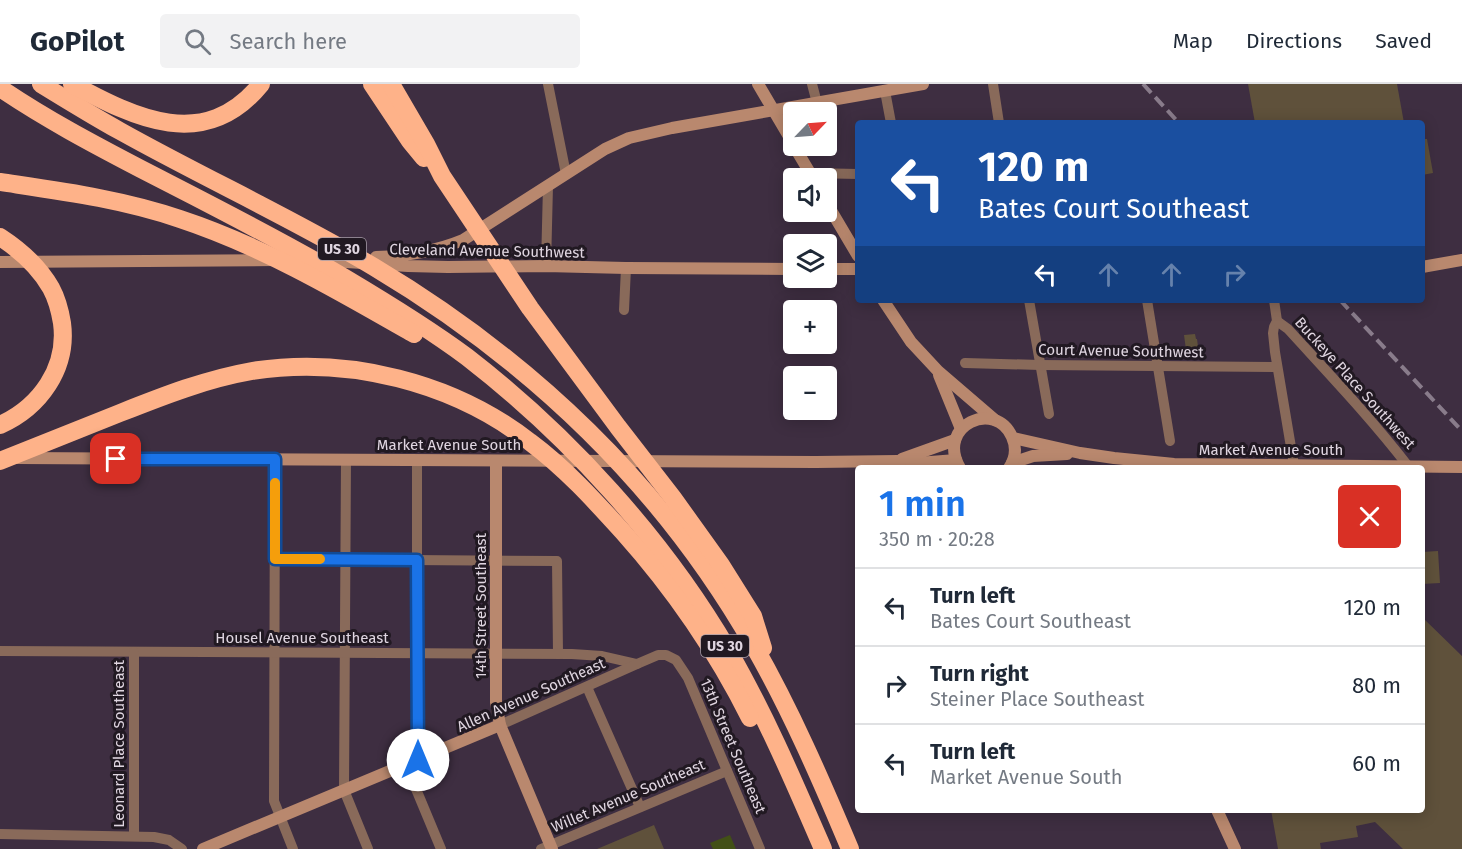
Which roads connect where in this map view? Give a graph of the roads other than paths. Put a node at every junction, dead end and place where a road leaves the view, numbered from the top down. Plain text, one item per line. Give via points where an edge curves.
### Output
1 (72, 84) edge
2 (261, 84) edge
3 (372, 84) edge
4 (391, 84) edge
5 (548, 84) edge
6 (758, 84) edge
7 (812, 84) edge
8 (923, 84) edge
9 (993, 84) edge
10 (42, 85) edge
11 (0, 88) edge
12 (885, 91) junction
13 (817, 102) edge
14 (823, 102) edge
15 (783, 108) edge
16 (773, 110) junction
17 (890, 120) edge
18 (999, 120) edge
19 (783, 127) edge
20 (567, 174) junction
21 (855, 174) edge
22 (837, 175) edge
23 (442, 176) junction
24 (0, 182) edge
25 (548, 186) junction
26 (837, 221) edge
27 (0, 237) edge
28 (855, 251) edge
29 (329, 260) junction
30 (1462, 260) edge
31 (0, 262) edge
32 (546, 266) junction
33 (1425, 266) edge
34 (626, 268) junction
35 (783, 269) edge
36 (837, 269) edge
37 (855, 269) edge
38 (1030, 303) edge
39 (1148, 303) edge
40 (1274, 303) edge
41 (891, 306) edge
42 (624, 310) dead end
43 (1277, 321) junction
44 (424, 333) junction
45 (965, 363) dead end
46 (1040, 365) junction
47 (1158, 366) junction
48 (1277, 367) junction
49 (938, 371) junction
50 (1049, 414) dead end
51 (995, 420) junction
52 (0, 424) edge
53 (958, 435) junction
54 (1013, 438) junction
55 (1170, 441) dead end
56 (1080, 453) junction
57 (275, 459) junction
58 (346, 459) junction
59 (0, 460) edge
60 (417, 460) junction
61 (496, 461) junction
62 (898, 461) junction
63 (958, 464) edge
64 (1010, 465) edge
65 (1294, 465) joint
66 (1407, 465) edge
67 (1425, 466) edge
68 (1462, 467) edge
69 (275, 559) junction
70 (345, 559) junction
71 (417, 560) junction
72 (496, 561) junction
73 (0, 651) edge
74 (134, 652) junction
75 (274, 652) junction
76 (345, 653) junction
77 (417, 653) junction
78 (495, 654) junction
79 (558, 654) junction
80 (673, 658) joint
81 (637, 664) junction
82 (771, 678) junction
83 (587, 687) junction
84 (500, 725) junction
85 (418, 760) junction
86 (406, 765) junction
87 (727, 771) junction
88 (344, 790) junction
89 (830, 801) junction
90 (640, 807) junction
91 (807, 812) junction
92 (1218, 813) edge
93 (280, 817) junction
94 (0, 834) edge
95 (134, 836) junction
96 (548, 848) edge
97 (182, 849) edge
98 (203, 849) edge
99 (293, 849) edge
100 (368, 849) edge
101 (441, 849) edge
102 (760, 849) edge
103 (823, 849) edge
104 (850, 849) edge
105 (866, 849) edge
106 (1235, 849) edge

1 - 2 highway via 133,114 178,123 226,113 244,102
3 - 23 highway via 410,141
4 - 23 highway
5 - 20 street
6 - 16 street
7 - 13 street
8 - 12 street
9 - 18 street
10 - 82 highway, US 30 via 119,131 373,266 450,315 522,371 605,446 651,498 716,585
11 - 44 highway, US 30 via 105,150 343,277
12 - 14 street
12 - 17 street
15 - 16 street
16 - 19 street
16 - 20 street via 629,138
20 - 25 street
21 - 22 street
23 - 82 highway via 530,308 721,565 753,616
24 - 44 highway via 108,200 179,219 282,261
25 - 29 street via 442,249
25 - 32 street
26 - 28 street
27 - 52 highway via 42,274 55,296 62,328 62,351 50,383 28,408
29 - 31 street, Cleveland Avenue Southwest
29 - 32 street, Cleveland Avenue Southwest via 408,266
30 - 33 street
32 - 34 street, Cleveland Avenue Southwest
34 - 35 street, Cleveland Avenue Southwest
34 - 42 street
36 - 37 street
38 - 46 street
39 - 47 street
40 - 43 street
41 - 49 street via 911,342
43 - 48 street via 1273,333
43 - 66 street, Buckeye Place Southwest via 1358,406
44 - 91 highway, US 30 via 494,390 528,409 548,427 595,474 669,562 727,649
45 - 46 street, Court Avenue Southwest
46 - 47 street, Court Avenue Southwest
46 - 50 street
47 - 48 street, Court Avenue Southwest
47 - 55 street
48 - 65 street
49 - 51 street
49 - 53 street
51 - 53 street, Market Avenue South via 975,420
51 - 54 street
53 - 62 street, Market Avenue South
53 - 63 street via 954,450
54 - 56 street, Market Avenue South
54 - 64 street via 1015,453
56 - 64 street, Market Avenue South via 1033,456
56 - 65 street, Market Avenue South via 1174,464
57 - 58 street, Market Avenue South
57 - 59 street, Market Avenue South
57 - 69 street
58 - 60 street, Market Avenue South
58 - 70 street
59 - 91 highway via 205,381 266,369 335,368 387,375 439,391 506,425 546,454 593,498 682,604
60 - 61 street, Market Avenue South
60 - 71 street
61 - 62 street, Market Avenue South
61 - 72 street, 14th Street Southeast
62 - 63 street, Market Avenue South
67 - 68 street, Market Avenue South
69 - 70 street
69 - 75 street
70 - 71 street
70 - 76 street
71 - 72 street
71 - 77 street
72 - 78 street, 14th Street Southeast
72 - 79 street via 557,561
73 - 74 street, Housel Avenue Southeast
74 - 75 street, Housel Avenue Southeast
74 - 95 street, Leonard Place Southeast
75 - 76 street, Housel Avenue Southeast
75 - 93 street via 274,801
76 - 77 street, Housel Avenue Southeast
76 - 88 street
77 - 78 street, Housel Avenue Southeast
77 - 85 street
78 - 79 street, Housel Avenue Southeast
78 - 84 street, 14th Street Southeast
79 - 81 street, Housel Avenue Southeast via 598,656
80 - 81 street, Housel Avenue Southeast via 659,655
80 - 87 street, 13th Street Southeast via 688,678
81 - 83 street, Allen Avenue Southeast
82 - 89 highway, US 30
83 - 84 street, Allen Avenue Southeast
83 - 90 street
84 - 85 street, Allen Avenue Southeast
84 - 96 street, 14th Street Southeast
85 - 86 street, Allen Avenue Southeast
86 - 88 street, Allen Avenue Southeast
86 - 101 street
87 - 90 street, Willet Avenue Southeast
87 - 102 street, 13th Street Southeast
88 - 93 street, Allen Avenue Southeast
88 - 100 street
89 - 104 highway, US 30
89 - 105 highway
90 - 96 street, Willet Avenue Southeast
91 - 103 highway, US 30
92 - 106 street
93 - 98 street, Allen Avenue Southeast
93 - 99 street
94 - 95 street
95 - 97 street via 164,839

